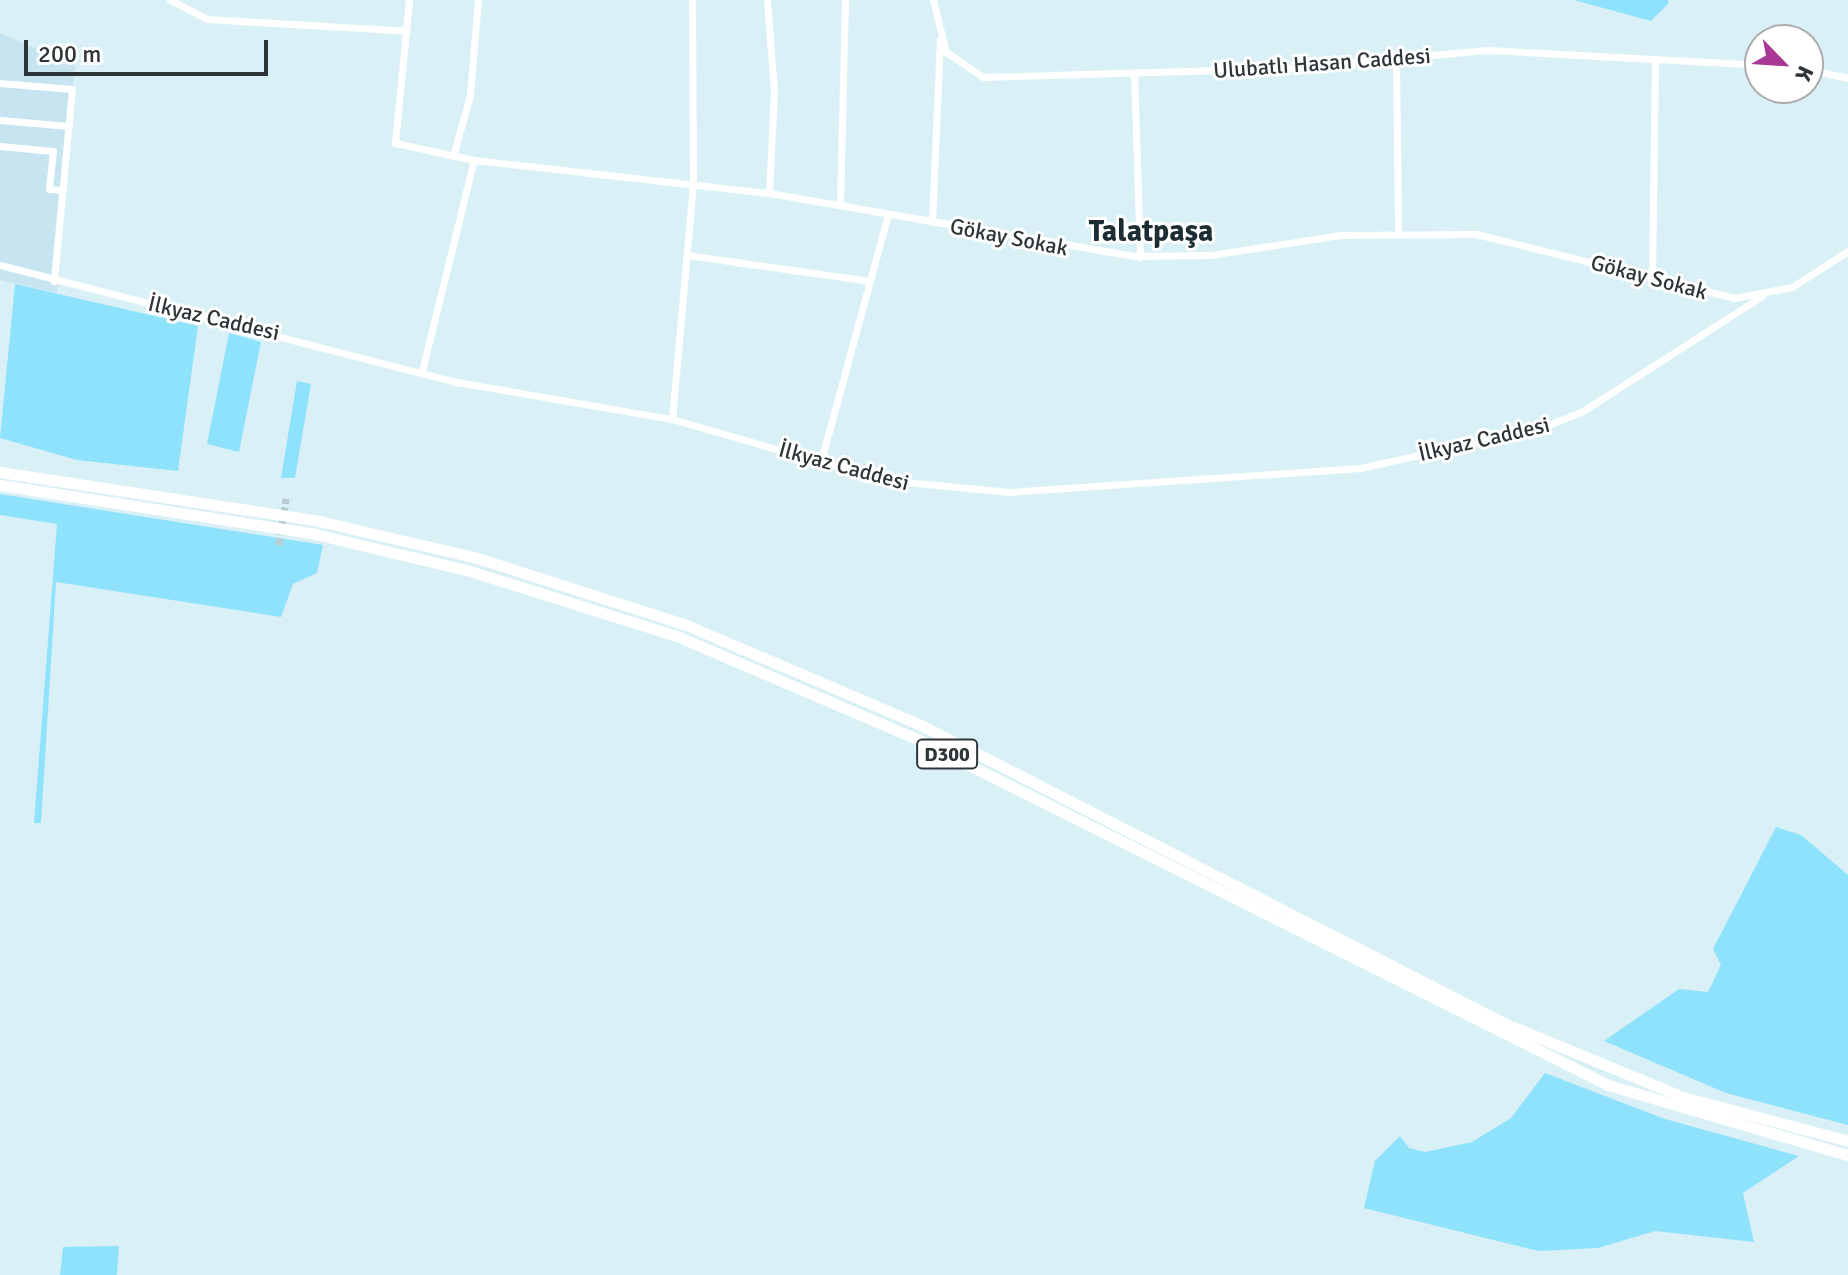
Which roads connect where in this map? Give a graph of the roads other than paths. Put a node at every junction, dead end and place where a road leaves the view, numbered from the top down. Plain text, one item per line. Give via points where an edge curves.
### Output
1 (170, 0) edge
2 (409, 0) edge
3 (478, 0) edge
4 (692, 0) edge
5 (767, 0) edge
6 (845, 0) edge
7 (933, 0) edge
8 (407, 31) junction
9 (940, 39) junction
10 (1396, 59) junction
11 (1655, 61) junction
12 (1744, 64) edge
13 (1134, 73) junction
14 (1824, 73) edge
15 (1848, 78) edge
16 (0, 83) edge
17 (0, 120) edge
18 (69, 126) junction
19 (0, 146) edge
20 (453, 156) junction
21 (474, 160) junction
22 (693, 183) junction
23 (63, 190) junction
24 (769, 193) junction
25 (840, 205) junction
26 (888, 214) junction
27 (932, 222) junction
28 (1398, 234) junction
29 (1848, 251) edge
30 (687, 255) junction
31 (1140, 257) junction
32 (0, 265) edge
33 (1652, 278) junction
34 (54, 281) junction
35 (870, 281) junction
36 (1762, 296) junction
37 (422, 371) junction
38 (672, 419) junction
39 (821, 461) junction
40 (0, 472) edge
41 (0, 485) edge
42 (1848, 1141) edge
43 (1848, 1155) edge

1 - 8 street via 207,19
2 - 8 street, Gökay Sokak
3 - 20 street via 470,95
4 - 22 street
5 - 24 street via 774,91
6 - 25 street
7 - 9 street, Ulubatlı Hasan Caddesi
8 - 20 street, Gökay Sokak via 395,143
9 - 13 street, Ulubatlı Hasan Caddesi via 954,63 976,76
9 - 27 street
10 - 11 street, Ulubatlı Hasan Caddesi via 1487,50
10 - 13 street, Ulubatlı Hasan Caddesi
10 - 28 street
11 - 12 street, Ulubatlı Hasan Caddesi
11 - 33 street
13 - 31 street
14 - 15 street
16 - 18 street via 72,89
17 - 18 street
18 - 23 street
19 - 23 street via 53,151 49,189
20 - 21 street, Gökay Sokak
21 - 22 street, Gökay Sokak
21 - 37 street
22 - 24 street, Gökay Sokak
22 - 30 street
23 - 34 street
24 - 25 street, Gökay Sokak
25 - 26 street, Gökay Sokak
26 - 27 street, Gökay Sokak
26 - 35 street
27 - 31 street, Gökay Sokak
28 - 31 street, Gökay Sokak
28 - 33 street, Gökay Sokak via 1495,237
29 - 36 street, Gökay Sokak via 1801,283
30 - 35 street
30 - 38 street
32 - 34 street, İlkyaz Caddesi
33 - 36 street, Gökay Sokak via 1724,297
34 - 37 street, İlkyaz Caddesi
35 - 39 street
36 - 39 street, İlkyaz Caddesi via 1572,417 1360,468 1009,492 905,484
37 - 38 street, İlkyaz Caddesi
38 - 39 street, İlkyaz Caddesi
40 - 42 highway, D300 via 319,521 474,557 684,624 921,725 1519,1030 1683,1097
41 - 43 highway, D300 via 315,534 470,571 679,637 915,738 1608,1085

